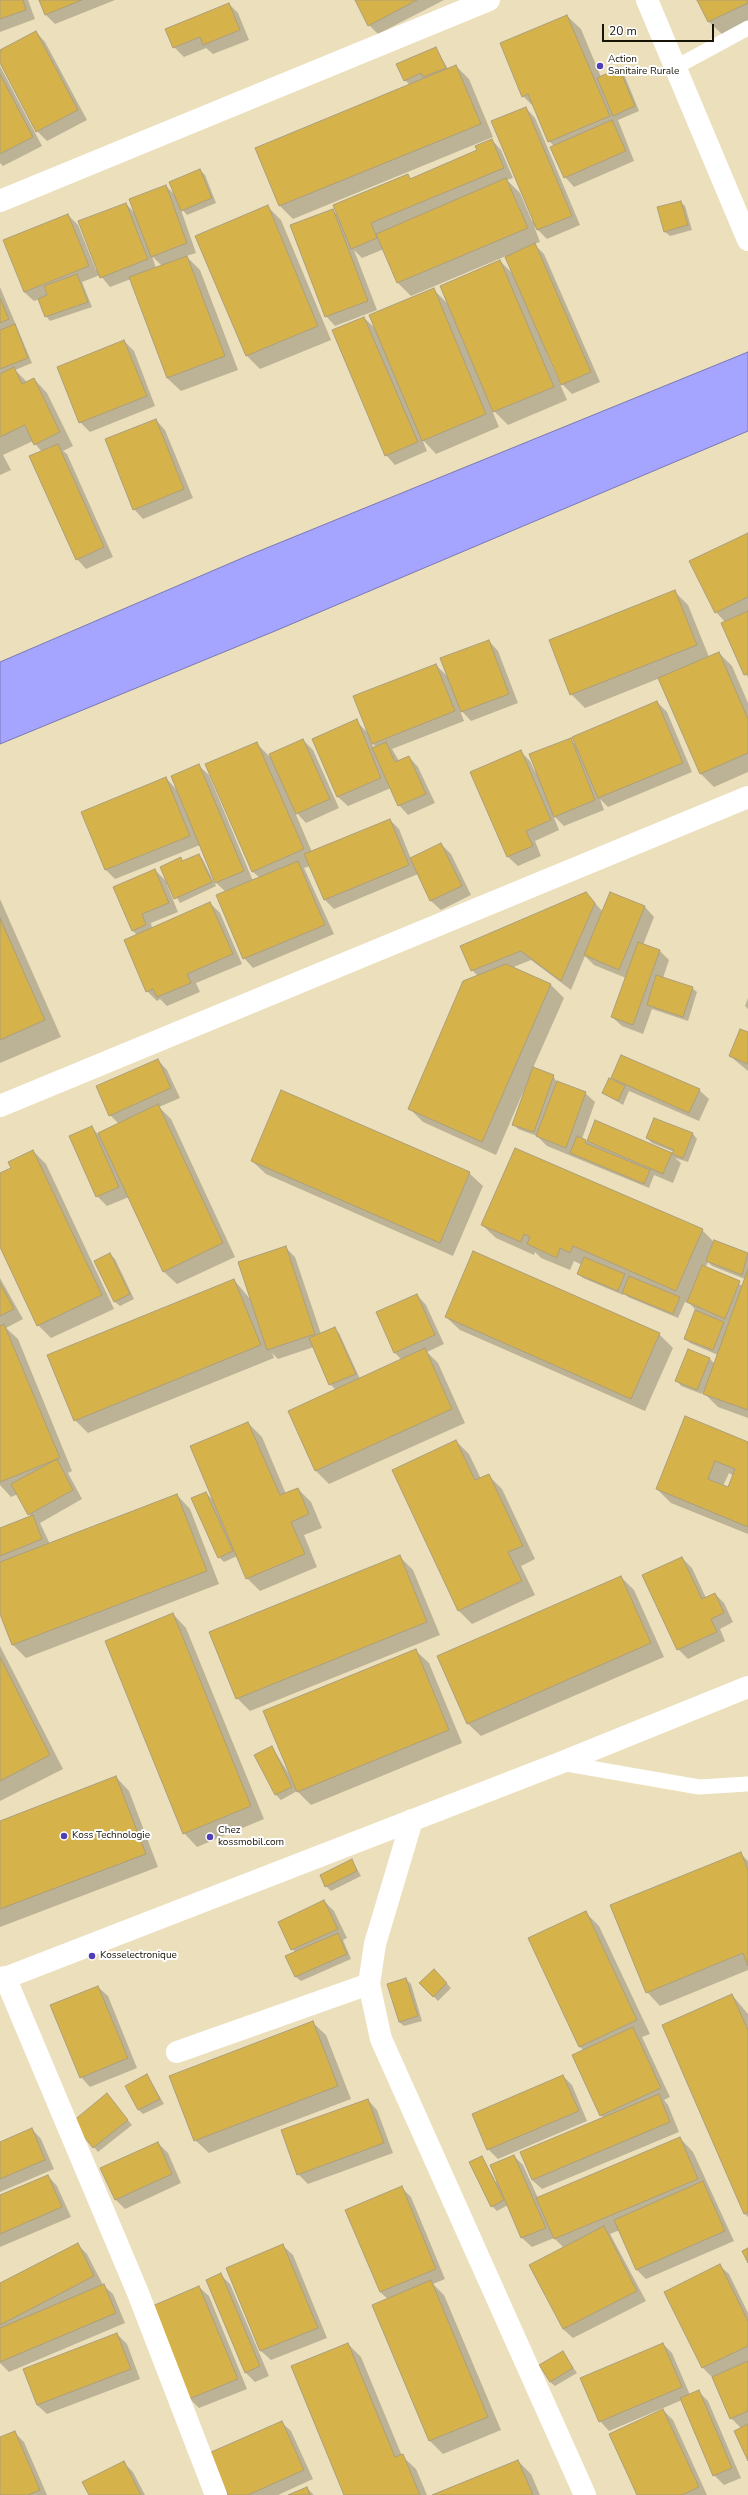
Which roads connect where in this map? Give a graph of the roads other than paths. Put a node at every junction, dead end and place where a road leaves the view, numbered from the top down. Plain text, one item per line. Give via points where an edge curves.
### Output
1 (489, 0) edge
2 (647, 0) edge
3 (748, 28) edge
4 (676, 68) junction
5 (0, 201) edge
6 (748, 240) edge
7 (748, 797) edge
8 (0, 1106) edge
9 (748, 1687) edge
10 (560, 1763) junction
11 (748, 1784) edge
12 (412, 1820) junction
13 (2, 1979) edge
14 (369, 1984) junction
15 (177, 2052) dead end
16 (216, 2495) edge
17 (585, 2495) edge

1 - 5 street
2 - 4 street
3 - 4 lane
4 - 6 street
7 - 8 street
9 - 10 street
10 - 11 lane via 700,1787
10 - 12 street
12 - 13 street
12 - 14 street via 375,1944
13 - 16 street via 138,2293
14 - 15 street
14 - 17 street via 381,2039

